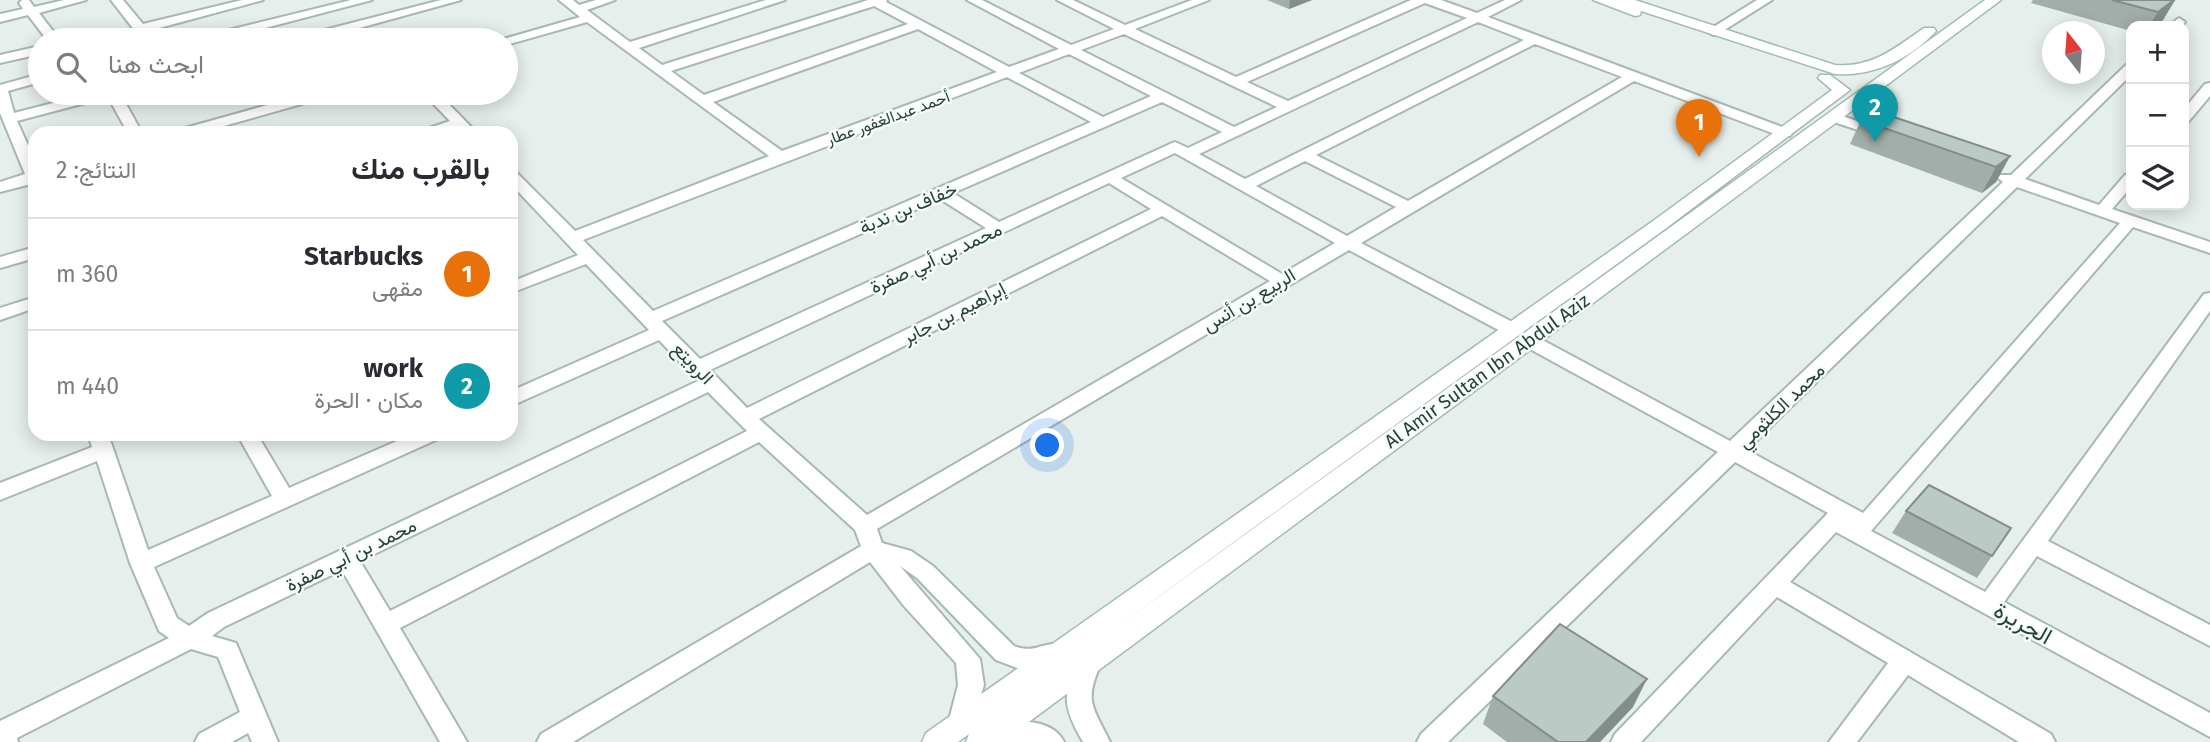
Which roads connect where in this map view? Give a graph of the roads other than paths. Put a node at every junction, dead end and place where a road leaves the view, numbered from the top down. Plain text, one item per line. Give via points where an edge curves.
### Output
1 (80, 0) edge
2 (117, 0) edge
3 (257, 0) edge
4 (366, 0) edge
5 (456, 0) edge
6 (565, 0) edge
7 (609, 0) edge
8 (779, 0) edge
9 (973, 0) edge
10 (1009, 0) edge
11 (1063, 0) edge
12 (1203, 0) edge
13 (1421, 0) edge
14 (1430, 0) edge
15 (1515, 0) edge
16 (1600, 0) edge
17 (1622, 0) edge
18 (1766, 0) edge
19 (1975, 0) edge
20 (1994, 0) edge
21 (879, 1) edge
22 (27, 6) edge
23 (987, 8) junction
24 (583, 13) junction
25 (0, 18) edge
26 (1477, 18) junction
27 (921, 24) junction
28 (44, 28) edge
29 (139, 28) edge
30 (144, 28) edge
31 (275, 28) edge
32 (348, 28) edge
33 (1126, 31) junction
34 (1713, 31) junction
35 (518, 37) edge
36 (1535, 39) junction
37 (630, 46) junction
38 (1071, 50) junction
39 (28, 53) edge
40 (0, 59) edge
41 (662, 69) junction
42 (1011, 73) junction
43 (2126, 73) edge
44 (1633, 76) junction
45 (1850, 80) junction
46 (28, 81) edge
47 (1238, 81) junction
48 (2210, 87) edge
49 (0, 89) edge
50 (1163, 96) junction
51 (704, 100) junction
52 (62, 105) edge
53 (120, 105) edge
54 (282, 105) edge
55 (442, 105) edge
56 (1289, 107) junction
57 (2189, 111) edge
58 (1833, 117) junction
59 (9, 119) junction
60 (1103, 123) junction
61 (131, 126) edge
62 (208, 126) edge
63 (463, 126) edge
64 (1235, 133) junction
65 (1785, 133) junction
66 (1898, 140) edge
67 (1181, 150) junction
68 (1306, 156) junction
69 (780, 157) junction
70 (28, 161) edge
71 (1989, 172) edge
72 (1111, 178) junction
73 (28, 179) edge
74 (2014, 181) junction
75 (2126, 184) edge
76 (1244, 186) junction
77 (0, 187) edge
78 (942, 193) junction
79 (520, 196) edge
80 (1408, 207) junction
81 (1163, 209) junction
82 (2102, 211) junction
83 (2130, 221) junction
84 (999, 229) junction
85 (573, 239) junction
86 (1346, 242) junction
87 (2208, 244) edge
88 (28, 254) edge
89 (590, 257) junction
90 (0, 263) edge
91 (1282, 281) junction
92 (518, 285) edge
93 (2210, 298) edge
94 (28, 304) edge
95 (0, 314) edge
96 (657, 325) junction
97 (1519, 334) junction
98 (704, 375) junction
99 (518, 394) edge
100 (745, 418) junction
101 (763, 432) junction
102 (251, 441) edge
103 (415, 441) edge
104 (101, 442) edge
105 (1734, 452) junction
106 (0, 492) edge
107 (285, 499) junction
108 (1838, 515) junction
109 (869, 537) junction
110 (2032, 543) junction
111 (346, 557) junction
112 (141, 563) junction
113 (1773, 583) junction
114 (1990, 604) junction
115 (387, 624) junction
116 (2210, 636) edge
117 (188, 639) junction
118 (1061, 652) junction
119 (1091, 660) junction
120 (1905, 660) junction
121 (255, 717) junction
122 (961, 724) junction
123 (2210, 726) edge
124 (3, 730) edge
125 (984, 739) edge
126 (208, 742) edge
127 (265, 742) edge
128 (454, 742) edge
129 (550, 742) edge
130 (936, 742) edge
131 (1051, 742) edge
132 (1097, 742) edge
133 (1430, 742) edge
134 (1624, 742) edge
135 (1842, 742) edge
136 (2042, 742) edge

1 - 22 street
2 - 29 street
3 - 30 street
4 - 31 street
5 - 32 street
6 - 24 street
7 - 24 street
8 - 37 street
9 - 23 street
10 - 23 street
11 - 33 street
12 - 33 street, أحمد عبدالغفور عطار
13 - 47 street
14 - 26 street
15 - 26 street, محمد بن أبي صفرة
16 - 45 street
17 - 34 street
18 - 34 street
19 - 45 street
20 - 45 street via 1896,72 1875,82
21 - 27 street
21 - 41 street
22 - 25 street
22 - 28 street
23 - 38 street
24 - 35 street
24 - 37 street
26 - 36 street
26 - 56 street, محمد بن أبي صفرة
27 - 42 street
27 - 51 street
33 - 38 street, أحمد عبدالغفور عطار
33 - 47 street
34 - 45 street
36 - 44 street
36 - 68 street
37 - 41 street
38 - 42 street, أحمد عبدالغفور عطار
38 - 50 street
39 - 40 street
41 - 51 street
42 - 60 street
42 - 69 street, أحمد عبدالغفور عطار
43 - 74 street, محمد الكلثومي
44 - 65 street
44 - 80 street, الربيع بن أنس
45 - 58 street, Al Amir Sultan Ibn Abdul Aziz
45 - 65 street, Al Amir Sultan Ibn Abdul Aziz
46 - 49 street
47 - 56 street
48 - 57 street
49 - 59 street
50 - 60 street, خفاف بن ندبة
50 - 64 street
51 - 69 street
52 - 59 street
53 - 61 street
54 - 62 street
55 - 63 street
56 - 64 street, محمد بن أبي صفرة
58 - 66 street
58 - 97 street, Al Amir Sultan Ibn Abdul Aziz
59 - 70 street
60 - 78 street, خفاف بن ندبة
64 - 67 street, محمد بن أبي صفرة
65 - 97 street, Al Amir Sultan Ibn Abdul Aziz
67 - 72 street, محمد بن أبي صفرة
67 - 76 street, الجريرة
68 - 76 street
68 - 80 street
69 - 85 street, أحمد عبدالغفور عطار
71 - 74 street
72 - 81 street
72 - 84 street, محمد بن أبي صفرة
73 - 77 street
74 - 82 street
74 - 105 street, محمد الكلثومي
75 - 82 street
76 - 86 street, الجريرة
78 - 84 street
78 - 96 street, خفاف بن ندبة
79 - 85 street, الرويتع
80 - 86 street, الربيع بن أنس
81 - 91 street
81 - 100 street, إبراهيم بن جابر
82 - 83 street
83 - 87 street
83 - 108 street, الجريرة via 1867,524
84 - 98 street, محمد بن أبي صفرة
85 - 89 street, الرويتع
86 - 91 street, الربيع بن أنس
86 - 97 street, الجريرة
88 - 90 street
89 - 92 street
89 - 96 street, الرويتع
91 - 109 street, الربيع بن أنس
93 - 110 street
94 - 95 street
96 - 98 street, الرويتع
96 - 99 street, خفاف بن ندبة
97 - 105 street, الجريرة
97 - 118 street, Al Amir Sultan Ibn Abdul Aziz
97 - 119 street, Al Amir Sultan Ibn Abdul Aziz
98 - 100 street, الرويتع
98 - 111 street, محمد بن أبي صفرة
100 - 101 street, الرويتع
101 - 109 street, الرويتع
101 - 115 street
102 - 107 street
103 - 107 street
104 - 106 street
104 - 112 street
105 - 108 street, الجريرة
105 - 133 street, محمد الكلثومي
107 - 112 street
108 - 113 street
108 - 114 street, الجريرة
109 - 118 street, الرويتع via 925,572 1005,653 1025,661
109 - 122 street, الرويتع via 912,599 968,659 971,685
109 - 129 street, الربيع بن أنس
110 - 114 street
110 - 116 street
111 - 115 street
111 - 117 street, محمد بن أبي صفرة via 216,620
112 - 117 street via 168,624
113 - 120 street
113 - 134 street
114 - 123 street, الجريرة
115 - 128 street
117 - 121 street via 227,649
117 - 124 street, محمد بن أبي صفرة
118 - 122 street, Al Amir Sultan Ibn Abdul Aziz
119 - 125 street, Al Amir Sultan Ibn Abdul Aziz
119 - 132 street via 1075,700
120 - 135 street
120 - 136 street
121 - 126 street
121 - 127 street
122 - 130 street, Al Amir Sultan Ibn Abdul Aziz
125 - 131 street via 1014,731 1041,734

